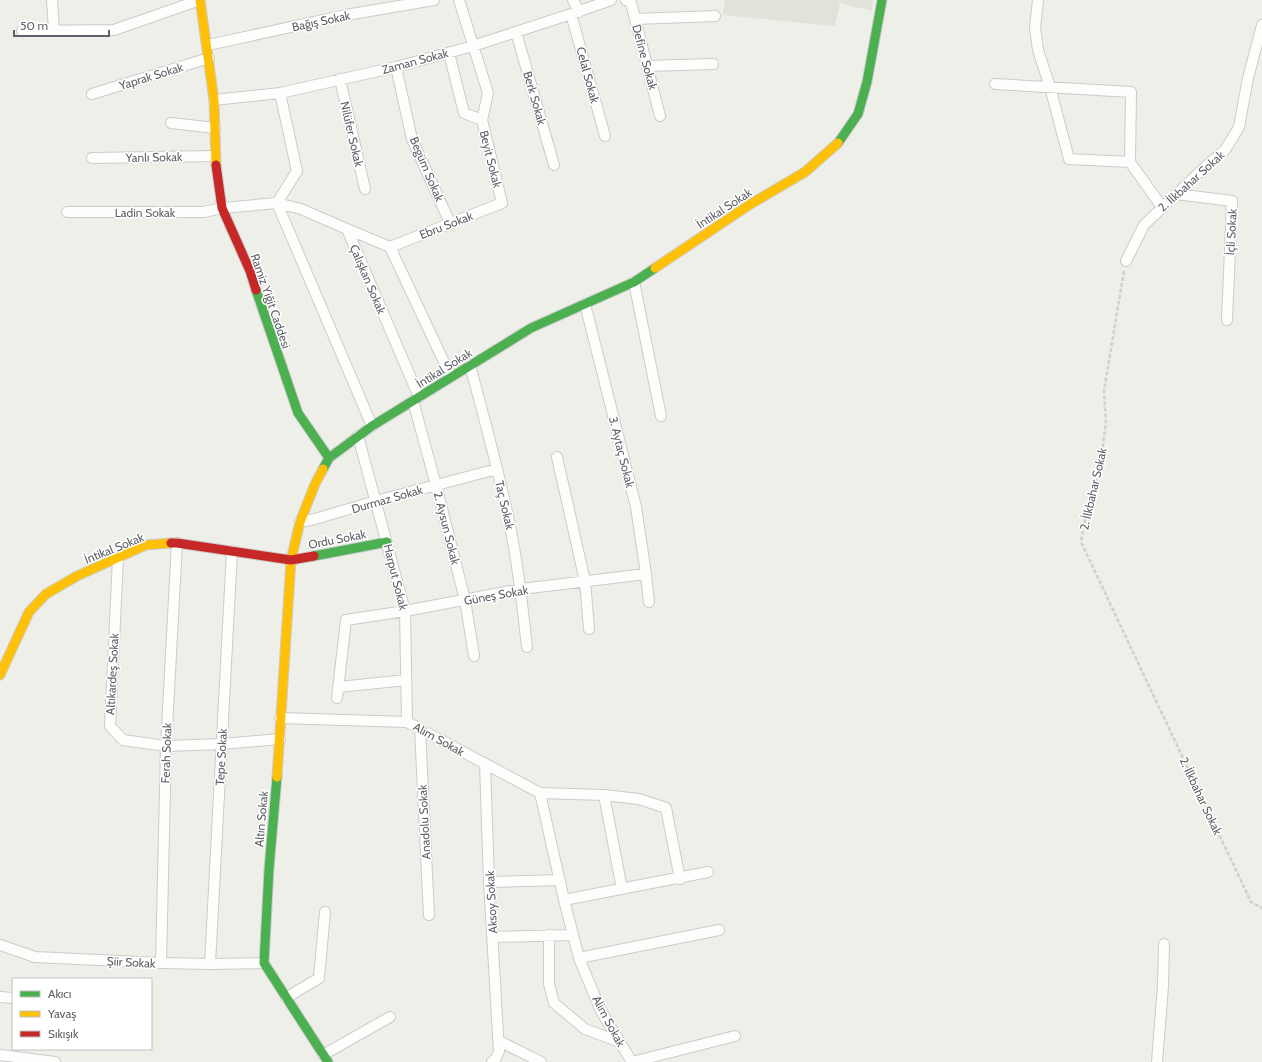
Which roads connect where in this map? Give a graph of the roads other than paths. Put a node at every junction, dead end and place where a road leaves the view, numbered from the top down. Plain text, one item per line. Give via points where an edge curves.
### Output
1 (52, 0) edge
2 (200, 0) edge
3 (434, 0) edge
4 (459, 0) edge
5 (573, 0) edge
6 (611, 0) edge
7 (626, 0) edge
8 (882, 0) edge
9 (1038, 0) edge
10 (575, 13) junction
11 (715, 16) dead end
12 (635, 19) junction
13 (1262, 25) edge
14 (54, 30) junction
15 (22, 31) dead end
16 (516, 32) junction
17 (208, 45) junction
18 (473, 46) junction
19 (449, 53) junction
20 (210, 58) junction
21 (713, 64) dead end
22 (647, 66) junction
23 (396, 67) junction
24 (340, 79) junction
25 (995, 84) dead end
26 (1050, 87) junction
27 (280, 93) junction
28 (92, 94) dead end
29 (214, 100) junction
30 (660, 116) dead end
31 (482, 120) junction
32 (171, 124) dead end
33 (215, 128) junction
34 (604, 136) dead end
35 (216, 156) junction
36 (92, 158) dead end
37 (1130, 162) junction
38 (554, 165) dead end
39 (365, 189) dead end
40 (1176, 194) junction
41 (277, 203) junction
42 (502, 203) joint
43 (1162, 207) junction
44 (222, 208) junction
45 (68, 212) dead end
46 (450, 224) junction
47 (347, 229) junction
48 (390, 247) junction
49 (1126, 261) road end
50 (634, 282) junction
51 (585, 304) junction
52 (1227, 320) dead end
53 (470, 365) junction
54 (451, 377) junction
55 (416, 399) junction
56 (661, 416) dead end
57 (372, 426) junction
58 (358, 436) junction
59 (557, 457) dead end
60 (329, 458) junction
61 (497, 468) junction
62 (436, 485) junction
63 (376, 501) junction
64 (300, 522) junction
65 (387, 542) junction
66 (177, 543) junction
67 (232, 551) junction
68 (118, 558) junction
69 (291, 560) junction
70 (646, 574) junction
71 (585, 582) junction
72 (521, 589) junction
73 (465, 600) junction
74 (649, 602) dead end
75 (405, 611) junction
76 (589, 629) dead end
77 (527, 647) dead end
78 (474, 656) dead end
79 (0, 675) edge
80 (406, 680) junction
81 (338, 687) junction
82 (337, 698) dead end
83 (280, 718) junction
84 (407, 722) junction
85 (420, 729) junction
86 (280, 739) junction
87 (222, 744) junction
88 (166, 746) junction
89 (485, 764) junction
90 (540, 793) junction
91 (604, 795) junction
92 (708, 872) dead end
93 (680, 879) junction
94 (560, 880) junction
95 (490, 882) junction
96 (622, 889) junction
97 (564, 900) junction
98 (325, 912) dead end
99 (429, 915) dead end
100 (719, 930) dead end
101 (573, 934) junction
102 (549, 935) junction
103 (493, 937) junction
104 (1164, 944) dead end
105 (0, 945) edge
106 (579, 958) junction
107 (161, 963) junction
108 (264, 963) junction
109 (210, 964) junction
110 (0, 997) edge
111 (12, 998) edge
112 (286, 998) junction
113 (390, 1017) dead end
114 (735, 1036) dead end
115 (499, 1040) junction
116 (620, 1042) junction
117 (0, 1055) edge
118 (326, 1058) edge
119 (55, 1062) edge
120 (492, 1062) edge
121 (541, 1062) edge
122 (632, 1062) edge
123 (1157, 1062) edge

1 - 14 street
2 - 14 street via 114,30
2 - 17 street, Ramiz Yiğit Caddesi
3 - 17 street, Bağış Sokak
4 - 18 street, Beyit Sokak
5 - 10 street, Celal Sokak
6 - 10 street, Zaman Sokak
7 - 12 street, Define Sokak via 631,3
8 - 50 street, İntikal Sokak via 867,82 858,114 841,142 805,172 749,205
9 - 26 street via 1035,28 1038,50
10 - 16 street, Zaman Sokak
10 - 34 street, Celal Sokak
11 - 12 street
12 - 22 street, Define Sokak
13 - 40 street, 2. İlkbahar Sokak via 1239,127 1225,150
14 - 15 street
16 - 18 street, Zaman Sokak
16 - 38 street, Berk Sokak
17 - 20 street, Ramiz Yiğit Caddesi
18 - 19 street, Zaman Sokak
18 - 31 street, Beyit Sokak via 488,93
19 - 23 street, Zaman Sokak
19 - 31 street via 464,113
20 - 28 street, Yaprak Sokak
20 - 29 street, Ramiz Yiğit Caddesi
21 - 22 street
22 - 30 street, Define Sokak
23 - 24 street, Zaman Sokak
23 - 46 street, Begüm Sokak via 412,139
24 - 27 street, Zaman Sokak
24 - 39 street, Nilüfer Sokak
25 - 26 street
26 - 37 street via 1069,160
26 - 37 street via 1132,92
27 - 29 street, Zaman Sokak
27 - 41 street via 297,171
29 - 33 street, Ramiz Yiğit Caddesi
31 - 42 street, Beyit Sokak
32 - 33 street
33 - 35 street, Ramiz Yiğit Caddesi
35 - 36 street, Yanlı Sokak
35 - 44 street, Ramiz Yiğit Caddesi
37 - 43 street
40 - 43 street, 2. İlkbahar Sokak
40 - 52 street, İçli Sokak via 1232,201
41 - 44 street, Çalışkan Sokak
41 - 47 street, Çalışkan Sokak via 301,209
41 - 57 street
42 - 46 street, Ebru Sokak
43 - 49 street, 2. İlkbahar Sokak via 1144,225
44 - 45 street, Ladin Sokak via 204,212
44 - 60 street, Ramiz Yiğit Caddesi via 250,271 298,413
46 - 48 street, Ebru Sokak
47 - 48 street
47 - 55 street, Çalışkan Sokak
48 - 54 street
50 - 51 street, İntikal Sokak
50 - 56 street
51 - 53 street, İntikal Sokak via 531,328
51 - 70 street, 3. Aytaç Sokak via 636,507
53 - 54 street, İntikal Sokak
53 - 61 street, Taç Sokak
54 - 55 street, İntikal Sokak
55 - 57 street, İntikal Sokak
55 - 62 street, 2. Aysun Sokak
57 - 58 street, İntikal Sokak
58 - 60 street, İntikal Sokak
58 - 63 street, Harput Sokak
59 - 71 street
60 - 64 street, İntikal Sokak via 315,484
61 - 62 street, Durmaz Sokak
61 - 72 street, Taç Sokak
62 - 63 street, Durmaz Sokak
62 - 73 street, 2. Aysun Sokak
63 - 64 street, Durmaz Sokak
63 - 65 street, Harput Sokak
64 - 69 street, İntikal Sokak
65 - 69 street, Ordu Sokak
65 - 75 street, Harput Sokak
66 - 67 street, İntikal Sokak
66 - 68 street, İntikal Sokak via 146,545
66 - 88 street, Ferah Sokak
67 - 69 street, İntikal Sokak
67 - 87 street, Tepe Sokak
68 - 79 street, İntikal Sokak via 77,576 46,594 29,612
68 - 88 street, Altıkardeş Sokak via 110,726 123,740
69 - 83 street, Altın Sokak
70 - 71 street, Güneş Sokak
70 - 74 street, 3. Aytaç Sokak
71 - 72 street, Güneş Sokak
71 - 76 street
72 - 73 street, Güneş Sokak
72 - 77 street, Taç Sokak
73 - 75 street, Güneş Sokak
73 - 78 street, 2. Aysun Sokak
75 - 80 street, Harput Sokak
75 - 81 street, Güneş Sokak via 346,620
80 - 81 street
80 - 84 street, Harput Sokak
81 - 82 street
83 - 84 street, Alim Sokak
83 - 86 street, Altın Sokak
84 - 85 street, Alim Sokak
85 - 89 street, Alim Sokak
85 - 99 street, Anadolu Sokak
86 - 87 street, Altıkardeş Sokak
86 - 108 street, Altın Sokak via 268,869
87 - 88 street, Altıkardeş Sokak
87 - 109 street, Tepe Sokak
88 - 107 street, Ferah Sokak
89 - 90 street, Alim Sokak
89 - 95 street, Aksoy Sokak
90 - 91 street, Alim Sokak
90 - 94 street, Alim Sokak
91 - 93 street, Alim Sokak via 639,800 666,808
91 - 96 street
92 - 93 street
93 - 96 street
94 - 95 street
94 - 97 street, Alim Sokak
95 - 103 street, Aksoy Sokak
96 - 97 street
97 - 101 street, Alim Sokak
98 - 112 street via 319,978
100 - 106 street
101 - 102 street
101 - 106 street, Alim Sokak
102 - 103 street
102 - 116 street via 549,984 554,1003 585,1029
103 - 115 street, Aksoy Sokak
104 - 123 street
105 - 107 street, Şiir Sokak via 35,957
106 - 116 street, Alim Sokak via 601,1011
107 - 109 street, Şiir Sokak
108 - 109 street, Şiir Sokak
108 - 112 street
110 - 111 street
112 - 118 street
113 - 118 street
114 - 122 street
115 - 120 street, Aksoy Sokak via 499,1051
115 - 121 street
116 - 122 street, Alim Sokak
117 - 119 street

